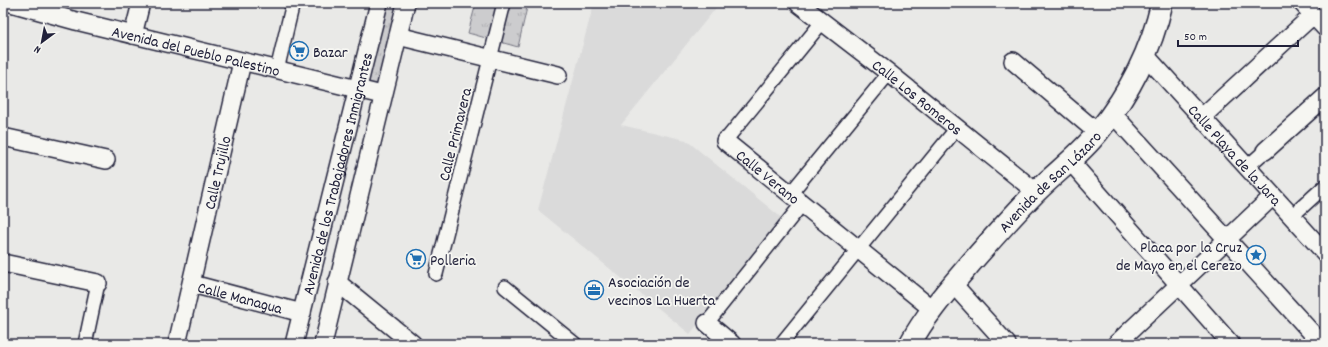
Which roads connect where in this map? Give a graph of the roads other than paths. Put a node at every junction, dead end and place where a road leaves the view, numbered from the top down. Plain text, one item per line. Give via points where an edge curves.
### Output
1 (11, 3) edge
2 (141, 3) edge
3 (293, 3) edge
4 (379, 3) edge
5 (406, 3) edge
6 (504, 3) edge
7 (798, 3) edge
8 (1162, 3) edge
9 (1302, 3) edge
10 (53, 9) edge
11 (1313, 15) junction
12 (823, 21) junction
13 (1325, 28) edge
14 (133, 35) junction
15 (398, 36) junction
16 (1146, 56) junction
17 (490, 59) junction
18 (1013, 61) dead end
19 (242, 62) junction
20 (277, 70) junction
21 (889, 73) junction
22 (558, 75) dead end
23 (357, 90) junction
24 (382, 96) junction
25 (1325, 97) edge
26 (1112, 113) junction
27 (1202, 117) junction
28 (957, 128) junction
29 (1098, 133) junction
30 (3, 137) edge
31 (725, 140) joint
32 (1265, 151) joint
33 (106, 160) dead end
34 (1070, 161) junction
35 (1247, 167) junction
36 (1325, 186) edge
37 (1036, 192) junction
38 (1273, 196) junction
39 (796, 199) junction
40 (1292, 216) junction
41 (1228, 239) junction
42 (858, 250) junction
43 (1325, 254) edge
44 (3, 263) edge
45 (436, 274) dead end
46 (337, 282) junction
47 (98, 283) joint
48 (192, 284) junction
49 (953, 284) junction
50 (1179, 285) junction
51 (505, 287) dead end
52 (932, 309) junction
53 (302, 313) junction
54 (707, 323) joint
55 (1226, 342) edge
56 (85, 344) edge
57 (177, 344) edge
58 (294, 344) edge
59 (323, 344) edge
60 (413, 344) edge
61 (575, 344) edge
62 (732, 344) edge
63 (781, 344) edge
64 (910, 344) edge
65 (1007, 344) edge
66 (1116, 344) edge
67 (1322, 344) edge

1 - 10 street, Avenida del Pueblo Palestino
2 - 14 street
3 - 20 street
4 - 23 street, Avenida de los Trabajadores Inmigrantes
5 - 15 street, Avenida de los Trabajadores Inmigrantes
6 - 17 street, Calle Primavera
7 - 12 street, Calle Los Romeros
8 - 16 street, Avenida de San Lázaro
9 - 11 street
10 - 14 street, Avenida del Pueblo Palestino
11 - 13 street
11 - 27 street
12 - 21 street, Calle Los Romeros
12 - 31 street, Calle Verano
14 - 19 street, Avenida del Pueblo Palestino
15 - 17 street
15 - 24 street, Avenida de los Trabajadores Inmigrantes
16 - 26 street, Avenida de San Lázaro via 1126,94
16 - 27 street, Calle Playa de la Jara
17 - 22 street
17 - 45 street, Calle Primavera
18 - 29 street
19 - 20 street, Avenida del Pueblo Palestino
19 - 48 street, Calle Trujillo
20 - 23 street, Avenida del Pueblo Palestino
21 - 28 street, Calle Los Romeros
21 - 39 street
23 - 24 street, Avenida del Pueblo Palestino
23 - 53 street, Avenida de los Trabajadores Inmigrantes
24 - 46 street, Avenida de los Trabajadores Inmigrantes
25 - 32 street
26 - 29 street, Avenida de San Lázaro
26 - 41 street
27 - 35 street, Calle Playa de la Jara
28 - 37 street, Calle Los Romeros
28 - 42 street
29 - 34 street, Avenida de San Lázaro
30 - 33 street
31 - 39 street, Calle Verano
32 - 35 street
34 - 37 street, Avenida de San Lázaro
34 - 50 street
35 - 38 street, Calle Playa de la Jara
36 - 40 street
37 - 49 street, Avenida de San Lázaro
38 - 40 street, Calle Playa de la Jara
38 - 41 street
39 - 42 street, Calle Verano
39 - 54 street
40 - 43 street, Calle Playa de la Jara
41 - 50 street
41 - 67 street
42 - 52 street, Calle Verano
42 - 63 street
44 - 47 street
46 - 59 street, Avenida de los Trabajadores Inmigrantes
46 - 60 street
47 - 56 street
48 - 53 street, Calle Managua
48 - 57 street, Calle Managua
49 - 52 street, Avenida de San Lázaro
49 - 65 street
50 - 55 street
50 - 66 street
51 - 61 street
52 - 64 street, Avenida de San Lázaro
53 - 58 street, Avenida de los Trabajadores Inmigrantes
54 - 62 street

